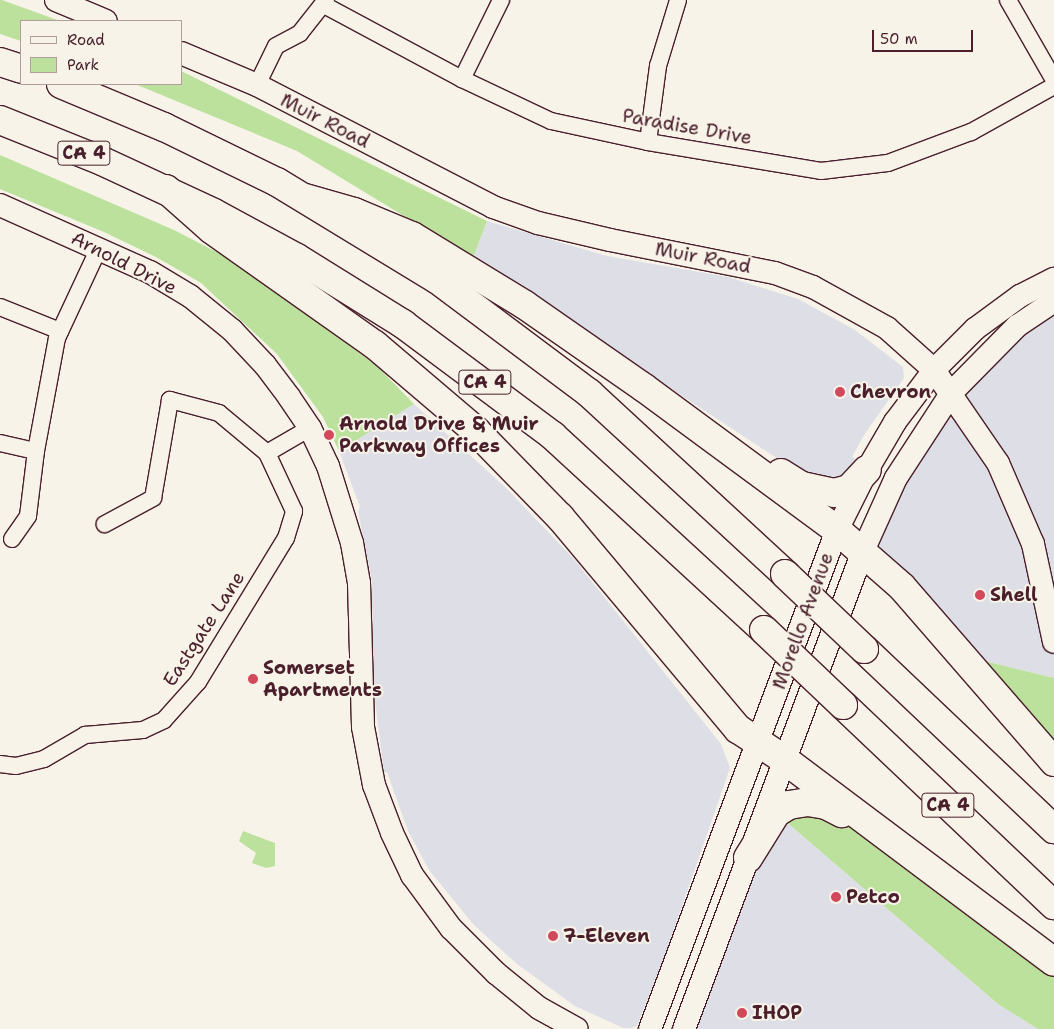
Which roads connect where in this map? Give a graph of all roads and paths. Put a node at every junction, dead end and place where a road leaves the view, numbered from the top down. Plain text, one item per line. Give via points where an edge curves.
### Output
1 (56, 0) edge
2 (502, 0) edge
3 (678, 0) edge
4 (1008, 0) edge
5 (325, 2) edge
6 (104, 20) edge
7 (182, 53) edge
8 (0, 62) edge
9 (20, 69) edge
10 (462, 79) junction
11 (1054, 80) edge
12 (63, 85) edge
13 (257, 86) junction
14 (1054, 86) edge
15 (0, 120) edge
16 (648, 142) junction
17 (166, 189) junction
18 (305, 198) junction
19 (0, 205) edge
20 (99, 248) junction
21 (1054, 279) edge
22 (1054, 301) edge
23 (0, 306) edge
24 (60, 331) junction
25 (934, 370) junction
26 (952, 392) junction
27 (310, 428) junction
28 (0, 443) edge
29 (36, 451) junction
30 (267, 453) junction
31 (734, 454) junction
32 (868, 470) junction
33 (105, 524) dead end
34 (837, 530) junction
35 (12, 539) dead end
36 (863, 552) junction
37 (1054, 642) edge
38 (758, 742) junction
39 (785, 760) junction
40 (1054, 762) edge
41 (0, 764) edge
42 (871, 825) junction
43 (1054, 829) edge
44 (748, 858) junction
45 (1054, 905) edge
46 (1054, 962) edge
47 (577, 1029) edge
48 (650, 1029) edge
49 (684, 1029) edge

1 - 6 street
2 - 10 street
3 - 16 street via 658,66
4 - 11 street
5 - 10 street, Paradise Drive
5 - 13 street via 300,33 276,46
7 - 13 street, Muir Road
8 - 9 highway
10 - 16 street, Paradise Drive via 551,121
12 - 18 highway, CA 4 via 164,127
13 - 25 street, Muir Road via 493,207 610,240 756,268 813,287 887,328
14 - 16 street, Paradise Drive via 971,132 888,163 821,171
15 - 17 highway, CA 4
17 - 38 highway via 211,229 375,344 476,431 560,517 738,728
17 - 45 highway, CA 4, bridge via 319,271 469,370 602,478
18 - 31 highway via 384,223 468,269 554,324
18 - 43 highway, CA 4, bridge via 438,280 553,364 637,434
19 - 20 street, Arnold Drive
20 - 24 street
20 - 27 street, Arnold Drive via 182,292 232,330 265,365
21 - 25 street, Morello Avenue via 1020,296 975,329
22 - 26 street, Morello Avenue via 1017,326
23 - 24 street
24 - 29 street
25 - 26 street, Muir Road
25 - 32 street, Morello Avenue via 895,422
26 - 36 street, Morello Avenue via 896,478
26 - 37 street, Muir Road via 998,463 1021,510 1035,552
27 - 30 street
27 - 47 street, Arnold Drive via 342,504 352,543 359,583 363,727 374,785 385,818 412,875 451,928 503,979 539,1008
28 - 29 street
29 - 35 street via 28,516
30 - 33 street, Eastgate Lane via 219,413 170,400 153,498
30 - 41 street, Eastgate Lane via 294,511 286,538 198,682 164,720 143,730 85,735 44,759 16,766
31 - 32 highway via 768,466 802,486 834,493 849,489
31 - 34 highway
32 - 34 street, Morello Avenue
34 - 36 highway
34 - 38 street, Morello Avenue
36 - 39 street, Morello Avenue
36 - 40 highway via 902,587
38 - 39 highway
38 - 48 street, Morello Avenue
39 - 42 highway
39 - 44 street, Morello Avenue
42 - 44 highway via 826,805 808,802 789,805 776,813
42 - 46 highway
44 - 49 street, Morello Avenue

